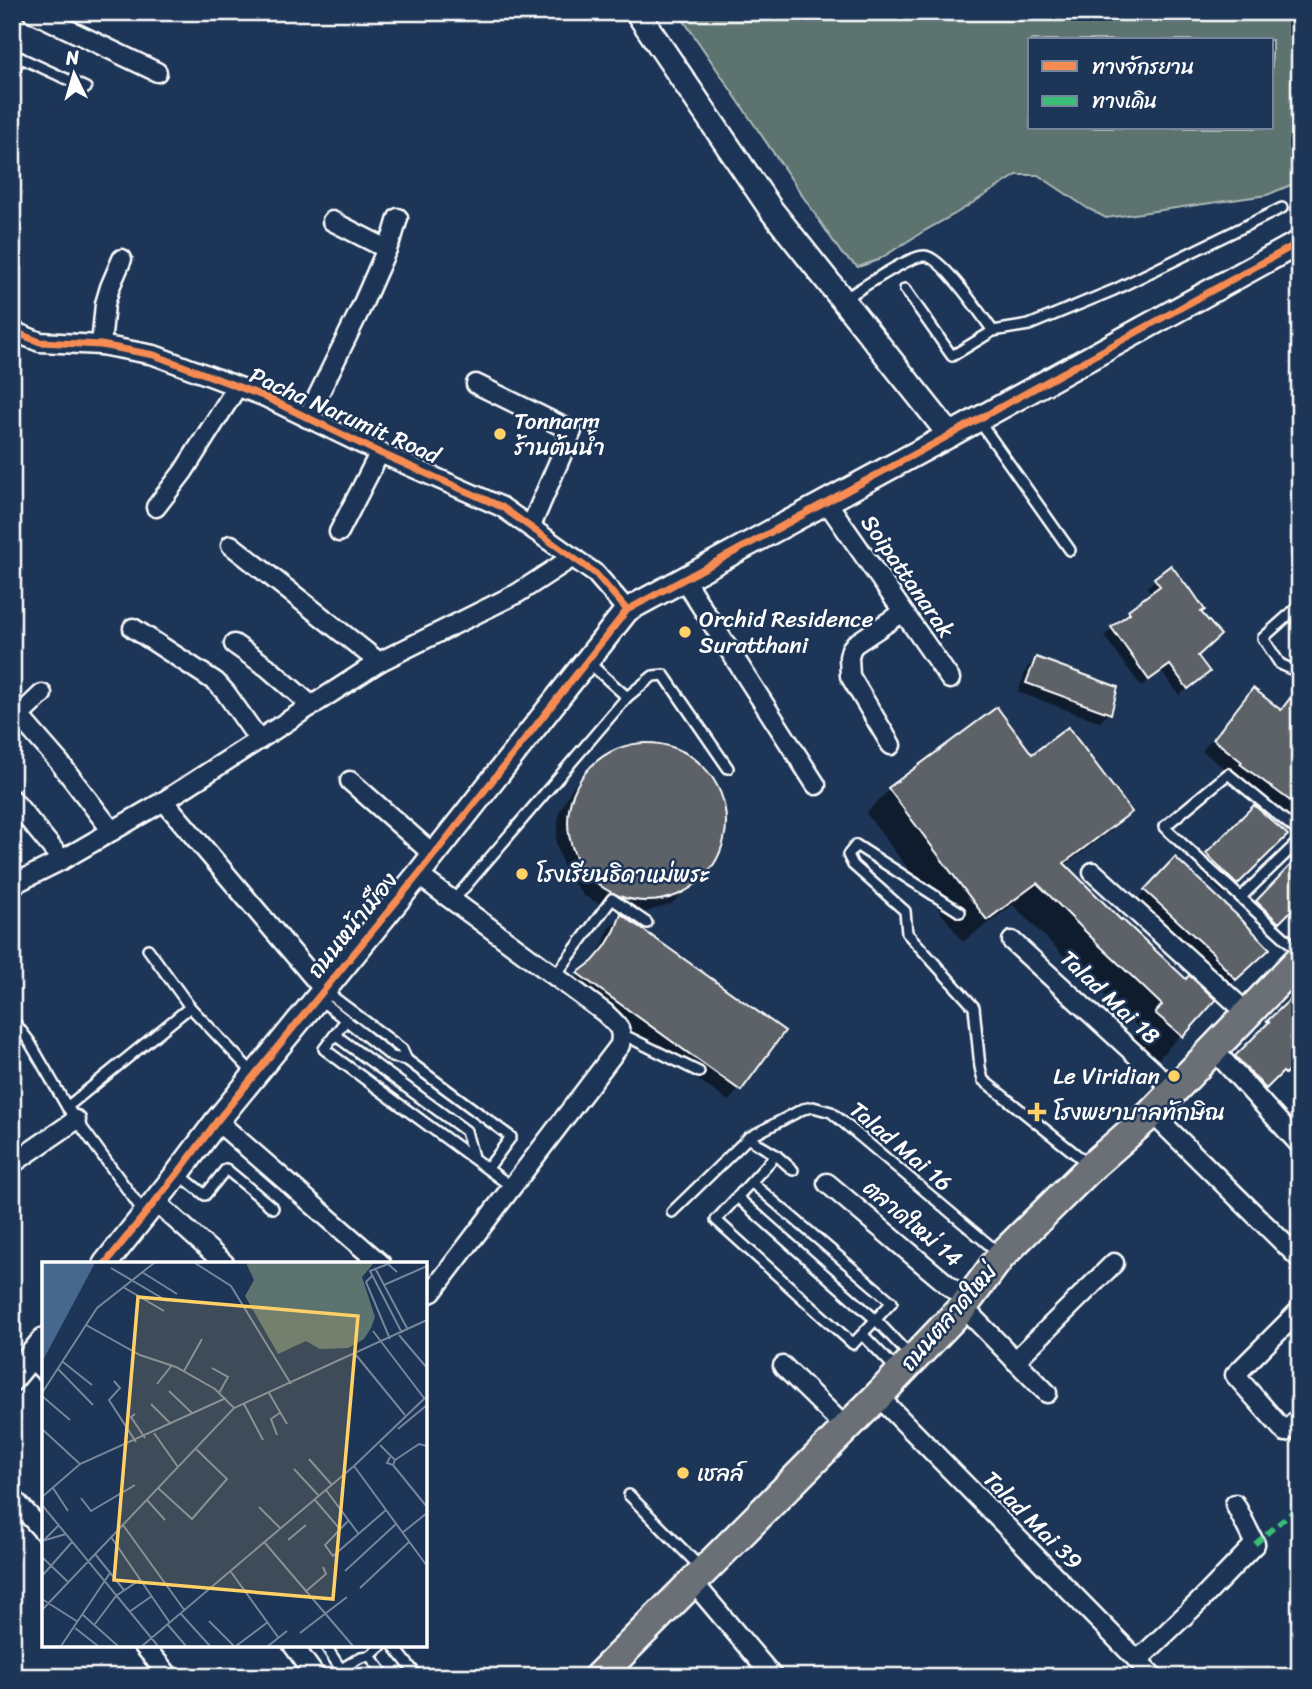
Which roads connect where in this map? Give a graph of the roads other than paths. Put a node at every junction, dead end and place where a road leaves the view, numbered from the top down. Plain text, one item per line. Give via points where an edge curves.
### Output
1 (32, 12) edge
2 (637, 12) edge
3 (16, 57) edge
4 (12, 72) edge
5 (158, 72) dead end
6 (86, 88) dead end
7 (1282, 208) dead end
8 (398, 218) dead end
9 (332, 221) dead end
10 (1300, 242) edge
11 (387, 248) junction
12 (122, 259) dead end
13 (905, 289) dead end
14 (843, 300) junction
15 (12, 331) edge
16 (993, 331) junction
17 (101, 345) junction
18 (476, 384) dead end
19 (237, 387) junction
20 (307, 418) junction
21 (978, 419) junction
22 (950, 435) junction
23 (380, 452) junction
24 (826, 501) junction
25 (156, 507) dead end
26 (530, 526) junction
27 (339, 532) dead end
28 (231, 545) dead end
29 (1070, 550) dead end
30 (573, 557) junction
31 (683, 578) junction
32 (1300, 606) edge
33 (627, 610) junction
34 (903, 612) junction
35 (1291, 613) junction
36 (1300, 623) edge
37 (134, 628) dead end
38 (234, 644) dead end
39 (587, 661) junction
40 (379, 662) junction
41 (1300, 673) edge
42 (950, 679) dead end
43 (42, 694) dead end
44 (627, 697) junction
45 (312, 706) junction
46 (259, 740) junction
47 (891, 745) dead end
48 (728, 768) dead end
49 (351, 781) dead end
50 (816, 785) dead end
51 (12, 799) edge
52 (164, 801) junction
53 (112, 831) junction
54 (1300, 833) edge
55 (1300, 840) edge
56 (434, 855) junction
57 (62, 860) junction
58 (1093, 872) dead end
59 (418, 875) junction
60 (12, 885) edge
61 (1241, 897) junction
62 (453, 901) junction
63 (960, 912) dead end
64 (647, 923) dead end
65 (1013, 941) dead end
66 (148, 949) dead end
67 (1295, 965) edge
68 (555, 976) junction
69 (321, 994) junction
70 (190, 1007) junction
71 (1247, 1013) junction
72 (12, 1019) edge
73 (346, 1020) junction
74 (622, 1034) junction
75 (335, 1035) junction
76 (1213, 1049) junction
77 (407, 1060) junction
78 (699, 1072) dead end
79 (255, 1075) junction
80 (1173, 1089) junction
81 (1152, 1113) junction
82 (71, 1114) junction
83 (217, 1121) junction
84 (748, 1138) junction
85 (1300, 1145) edge
86 (776, 1155) junction
87 (473, 1157) junction
88 (12, 1164) edge
89 (1091, 1166) junction
90 (488, 1168) junction
91 (793, 1170) dead end
92 (178, 1173) junction
93 (751, 1182) junction
94 (827, 1183) dead end
95 (512, 1187) junction
96 (737, 1197) junction
97 (150, 1207) junction
98 (273, 1208) dead end
99 (672, 1212) dead end
100 (1001, 1256) junction
101 (1300, 1259) edge
102 (107, 1262) edge
103 (222, 1262) edge
104 (379, 1262) edge
105 (1114, 1263) dead end
106 (427, 1294) edge
107 (965, 1304) junction
108 (1300, 1310) edge
109 (876, 1321) junction
110 (863, 1335) junction
111 (39, 1356) edge
112 (1015, 1361) junction
113 (783, 1366) dead end
114 (907, 1366) junction
115 (12, 1379) edge
116 (1047, 1394) dead end
117 (878, 1396) junction
118 (1300, 1417) edge
119 (846, 1428) junction
120 (629, 1495) dead end
121 (12, 1497) edge
122 (1235, 1504) dead end
123 (42, 1530) edge
124 (699, 1576) junction
125 (144, 1647) edge
126 (294, 1647) edge
127 (326, 1647) edge
128 (380, 1647) edge
129 (395, 1647) edge
130 (370, 1656) junction
131 (1138, 1660) junction
132 (344, 1673) edge
133 (164, 1675) edge
134 (316, 1677) edge
135 (386, 1677) edge
136 (418, 1677) edge
137 (598, 1677) edge
138 (773, 1677) edge
139 (1154, 1677) edge

1 - 5 street
2 - 14 street via 772,211
3 - 4 lane
3 - 6 lane
7 - 16 lane via 1114,290 1029,325
8 - 11 street
9 - 11 street
10 - 21 street
11 - 20 street
12 - 17 street via 105,304
13 - 16 lane via 953,356
14 - 16 lane via 923,255 934,258
14 - 22 street
15 - 17 street, Pacha Narumit Road via 40,342
17 - 19 street, Pacha Narumit Road via 154,355
18 - 26 street via 572,431
19 - 20 street, Pacha Narumit Road
19 - 25 street
20 - 23 street, Pacha Narumit Road
21 - 22 street
21 - 29 lane
22 - 24 street
23 - 26 street, Pacha Narumit Road via 502,507
23 - 27 street
24 - 31 street
24 - 34 street, Soipattanarak
26 - 30 street, Pacha Narumit Road
28 - 40 street
30 - 33 street, Pacha Narumit Road via 596,574
30 - 40 street via 518,593
31 - 33 street
31 - 50 street
32 - 35 lane
33 - 39 street, ถนนหน้าเมือง
34 - 42 street, Soipattanarak
34 - 47 street via 855,644 849,657 850,676
35 - 36 lane
35 - 41 lane via 1263,638 1280,664
37 - 46 street via 216,682
38 - 45 street
39 - 44 lane
39 - 56 street, ถนนหน้าเมือง
40 - 45 street
43 - 53 street via 19,716
44 - 48 lane via 653,676 664,674
44 - 62 lane
45 - 46 street
46 - 52 street
49 - 56 street
51 - 57 street
52 - 53 street
52 - 69 street
53 - 57 street
54 - 61 lane via 1228,774 1164,827
55 - 61 lane
56 - 59 street, ถนนหน้าเมือง
57 - 60 street
58 - 71 street
59 - 62 street
59 - 69 street, ถนนหน้าเมือง
61 - 67 lane
62 - 68 street
63 - 89 lane via 856,845 848,855 853,865 905,911 907,933 974,1007 984,1080
64 - 68 lane via 612,899
65 - 80 street, Talad Mai 18
66 - 70 lane
67 - 71 main road, ถนนตลาดใหม่
68 - 74 street via 605,1013
69 - 73 lane
69 - 77 lane via 402,1049
69 - 79 street, ถนนหน้าเมือง
70 - 79 lane
70 - 82 lane
71 - 76 main road, ถนนตลาดใหม่
72 - 82 lane
73 - 75 lane
73 - 77 lane via 392,1057
74 - 78 lane
74 - 95 street via 620,1045
75 - 87 lane via 466,1131
75 - 87 lane via 324,1049
76 - 80 main road, ถนนตลาดใหม่
76 - 85 street
77 - 90 lane via 511,1137
79 - 83 street, ถนนหน้าเมือง
80 - 81 main road, ถนนตลาดใหม่
81 - 89 main road, ถนนตลาดใหม่
81 - 101 street
82 - 88 street
82 - 97 lane
83 - 92 street, ถนนหน้าเมือง
83 - 104 street
84 - 86 lane
84 - 99 lane, Talad Mai 16
84 - 100 lane, Talad Mai 16 via 803,1109 831,1112
86 - 91 lane
86 - 93 lane
87 - 90 lane
89 - 100 main road, ถนนตลาดใหม่
90 - 95 lane
92 - 97 street, ถนนหน้าเมือง
92 - 98 lane via 205,1195 226,1169
93 - 96 lane
93 - 109 lane via 892,1301
94 - 107 street, ตลาดใหม่ 14
95 - 106 street
96 - 109 lane
96 - 110 lane via 716,1220 853,1344
97 - 102 street, ถนนหน้าเมือง
97 - 103 street
100 - 107 main road, ถนนตลาดใหม่
105 - 112 street
107 - 112 street, ตลาดใหม่ 14
107 - 114 main road, ถนนตลาดใหม่
108 - 118 street via 1235,1376 1285,1432
109 - 110 lane
109 - 114 lane
110 - 114 lane
111 - 115 street
112 - 116 street, ตลาดใหม่ 14
113 - 119 street
114 - 117 main road, ถนนตลาดใหม่
117 - 119 main road, ถนนตลาดใหม่
117 - 131 street, Talad Mai 39
119 - 124 main road, ถนนตลาดใหม่
120 - 124 lane
121 - 123 street
122 - 131 street via 1255,1544
124 - 137 main road, ถนนตลาดใหม่
124 - 138 street
125 - 133 street
126 - 134 street
127 - 132 lane
128 - 130 lane
129 - 136 lane
130 - 132 lane via 361,1657
130 - 135 lane
131 - 139 street, Talad Mai 39

